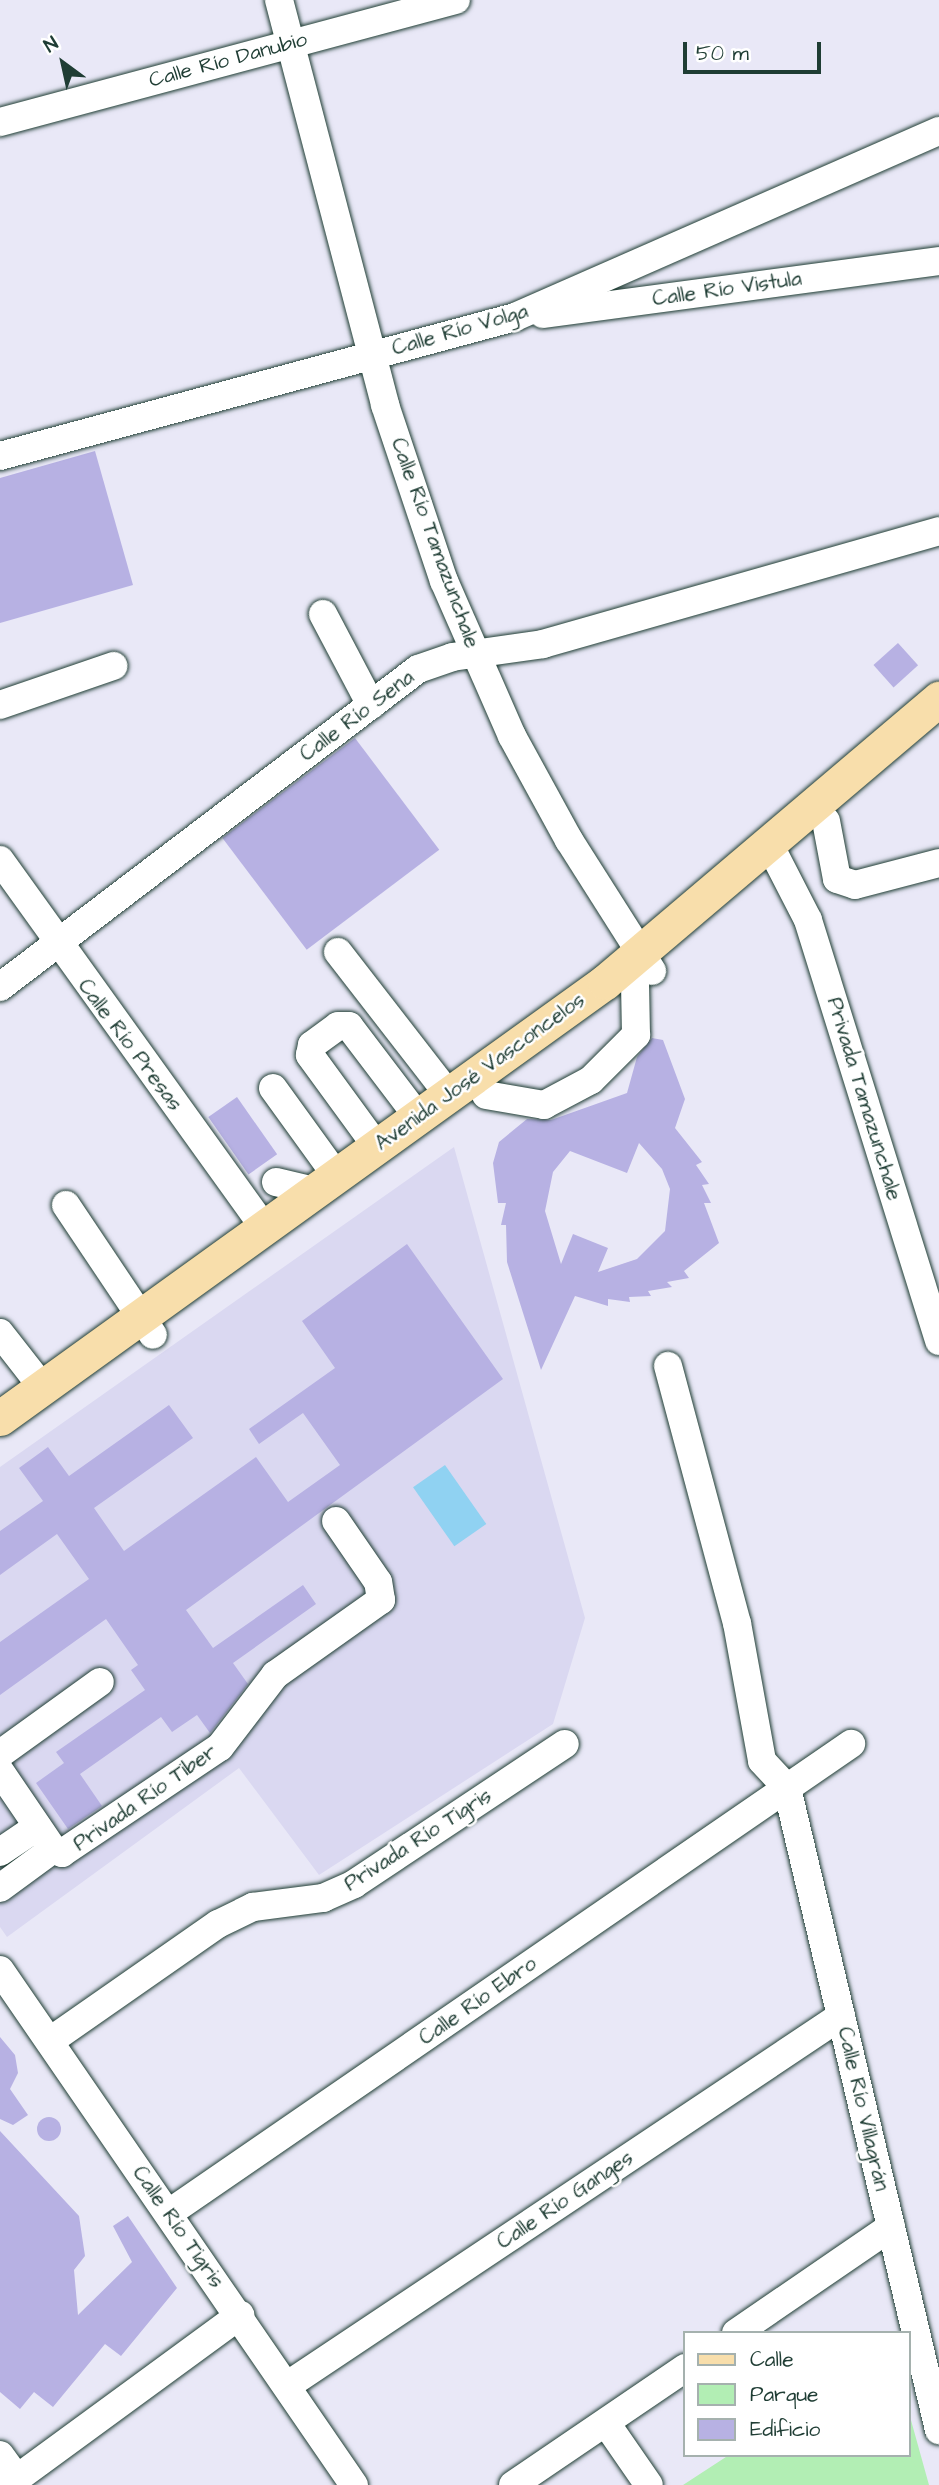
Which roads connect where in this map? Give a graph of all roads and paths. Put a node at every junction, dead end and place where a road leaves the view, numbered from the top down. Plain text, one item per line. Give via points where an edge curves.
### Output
1 (279, 0) edge
2 (442, 2) edge
3 (291, 43) junction
4 (0, 122) edge
5 (939, 131) edge
6 (939, 261) edge
7 (515, 317) junction
8 (372, 356) junction
9 (0, 456) edge
10 (939, 531) edge
11 (323, 614) dead end
12 (477, 656) junction
13 (113, 666) dead end
14 (939, 699) edge
15 (0, 705) edge
16 (371, 705) junction
17 (939, 725) edge
18 (826, 821) junction
19 (775, 852) junction
20 (0, 860) edge
21 (939, 863) edge
22 (56, 945) junction
23 (338, 952) dead end
24 (642, 970) junction
25 (0, 987) edge
26 (273, 1088) dead end
27 (449, 1095) junction
28 (486, 1095) junction
29 (418, 1117) junction
30 (377, 1147) junction
31 (325, 1183) junction
32 (263, 1198) junction
33 (66, 1205) dead end
34 (147, 1326) junction
35 (0, 1333) edge
36 (939, 1341) edge
37 (668, 1366) dead end
38 (43, 1388) junction
39 (0, 1419) edge
40 (0, 1443) edge
41 (336, 1521) dead end
42 (100, 1682) dead end
43 (565, 1744) dead end
44 (851, 1744) dead end
45 (0, 1754) edge
46 (0, 1771) edge
47 (787, 1788) junction
48 (45, 1838) junction
49 (0, 1852) edge
50 (0, 1888) edge
51 (0, 1970) edge
52 (841, 2016) junction
53 (50, 2041) junction
54 (169, 2213) junction
55 (891, 2227) junction
56 (240, 2315) junction
57 (928, 2326) edge
58 (739, 2331) edge
59 (684, 2369) edge
60 (288, 2385) junction
61 (606, 2423) junction
62 (939, 2430) edge
63 (0, 2455) edge
64 (12, 2482) edge
65 (354, 2485) edge
66 (513, 2485) edge
67 (649, 2485) edge

1 - 3 street, Calle Río Tamazunchale
2 - 3 street, Calle Río Danubio
3 - 4 street, Calle Río Danubio
3 - 8 street, Calle Río Tamazunchale
5 - 7 street, Calle Río Volga
6 - 7 street, Calle Río Vistula
7 - 8 street, Calle Río Volga
8 - 9 street, Calle Río Volga
8 - 12 street, Calle Río Tamazunchale via 408,485
10 - 12 street, Calle Río Sena via 542,644
11 - 16 street
12 - 16 street, Calle Río Sena via 429,664
12 - 24 street, Calle Río Tamazunchale via 569,840
13 - 15 street
14 - 19 main road, Avenida José Vasconcelos
16 - 22 street, Calle Río Sena
17 - 18 main road, Avenida José Vasconcelos
18 - 19 main road, Avenida José Vasconcelos
18 - 21 street via 837,879 855,884
19 - 24 main road, Avenida José Vasconcelos
19 - 36 street, Privada Tamazunchale via 808,920
20 - 22 street, Calle Río Presas
22 - 25 street, Calle Río Sena
22 - 32 street, Calle Río Presas
23 - 27 street
24 - 27 main road, Avenida José Vasconcelos
24 - 28 main road, Avenida José Vasconcelos
24 - 28 street via 636,1035 591,1080 544,1105
26 - 31 street
27 - 29 main road, Avenida José Vasconcelos
28 - 34 main road, Avenida José Vasconcelos
29 - 30 main road, Avenida José Vasconcelos
29 - 30 street via 349,1026 338,1026 312,1045 310,1055
30 - 31 main road, Avenida José Vasconcelos
31 - 32 main road, Avenida José Vasconcelos
31 - 32 street
32 - 34 main road, Avenida José Vasconcelos
33 - 34 street
34 - 38 main road, Avenida José Vasconcelos
34 - 40 main road, Avenida José Vasconcelos
35 - 38 street
37 - 47 street via 737,1623 762,1761
38 - 39 main road, Avenida José Vasconcelos
41 - 48 street, Privada Río Tiber via 378,1582 381,1600 275,1675 220,1747 71,1850
42 - 45 street
43 - 53 street, Privada Río Tigris via 354,1884 315,1900 253,1907 218,1923
44 - 47 street, Calle Río Ebro
46 - 48 street
47 - 52 street, Calle Río Villagrán
47 - 54 street, Calle Río Ebro
48 - 49 street
48 - 50 street, Privada Río Tiber
51 - 53 street, Calle Río Tigris
52 - 55 street, Calle Río Villagrán
52 - 60 street, Calle Río Ganges
53 - 54 street, Calle Río Tigris
54 - 56 street, Calle Río Tigris
55 - 57 street, Calle Río Villagrán
55 - 58 street
56 - 60 street, Calle Río Tigris
56 - 64 street
57 - 62 street, Calle Río Villagrán
59 - 61 street
60 - 65 street, Calle Río Tigris
61 - 66 street
61 - 67 street
63 - 64 street

